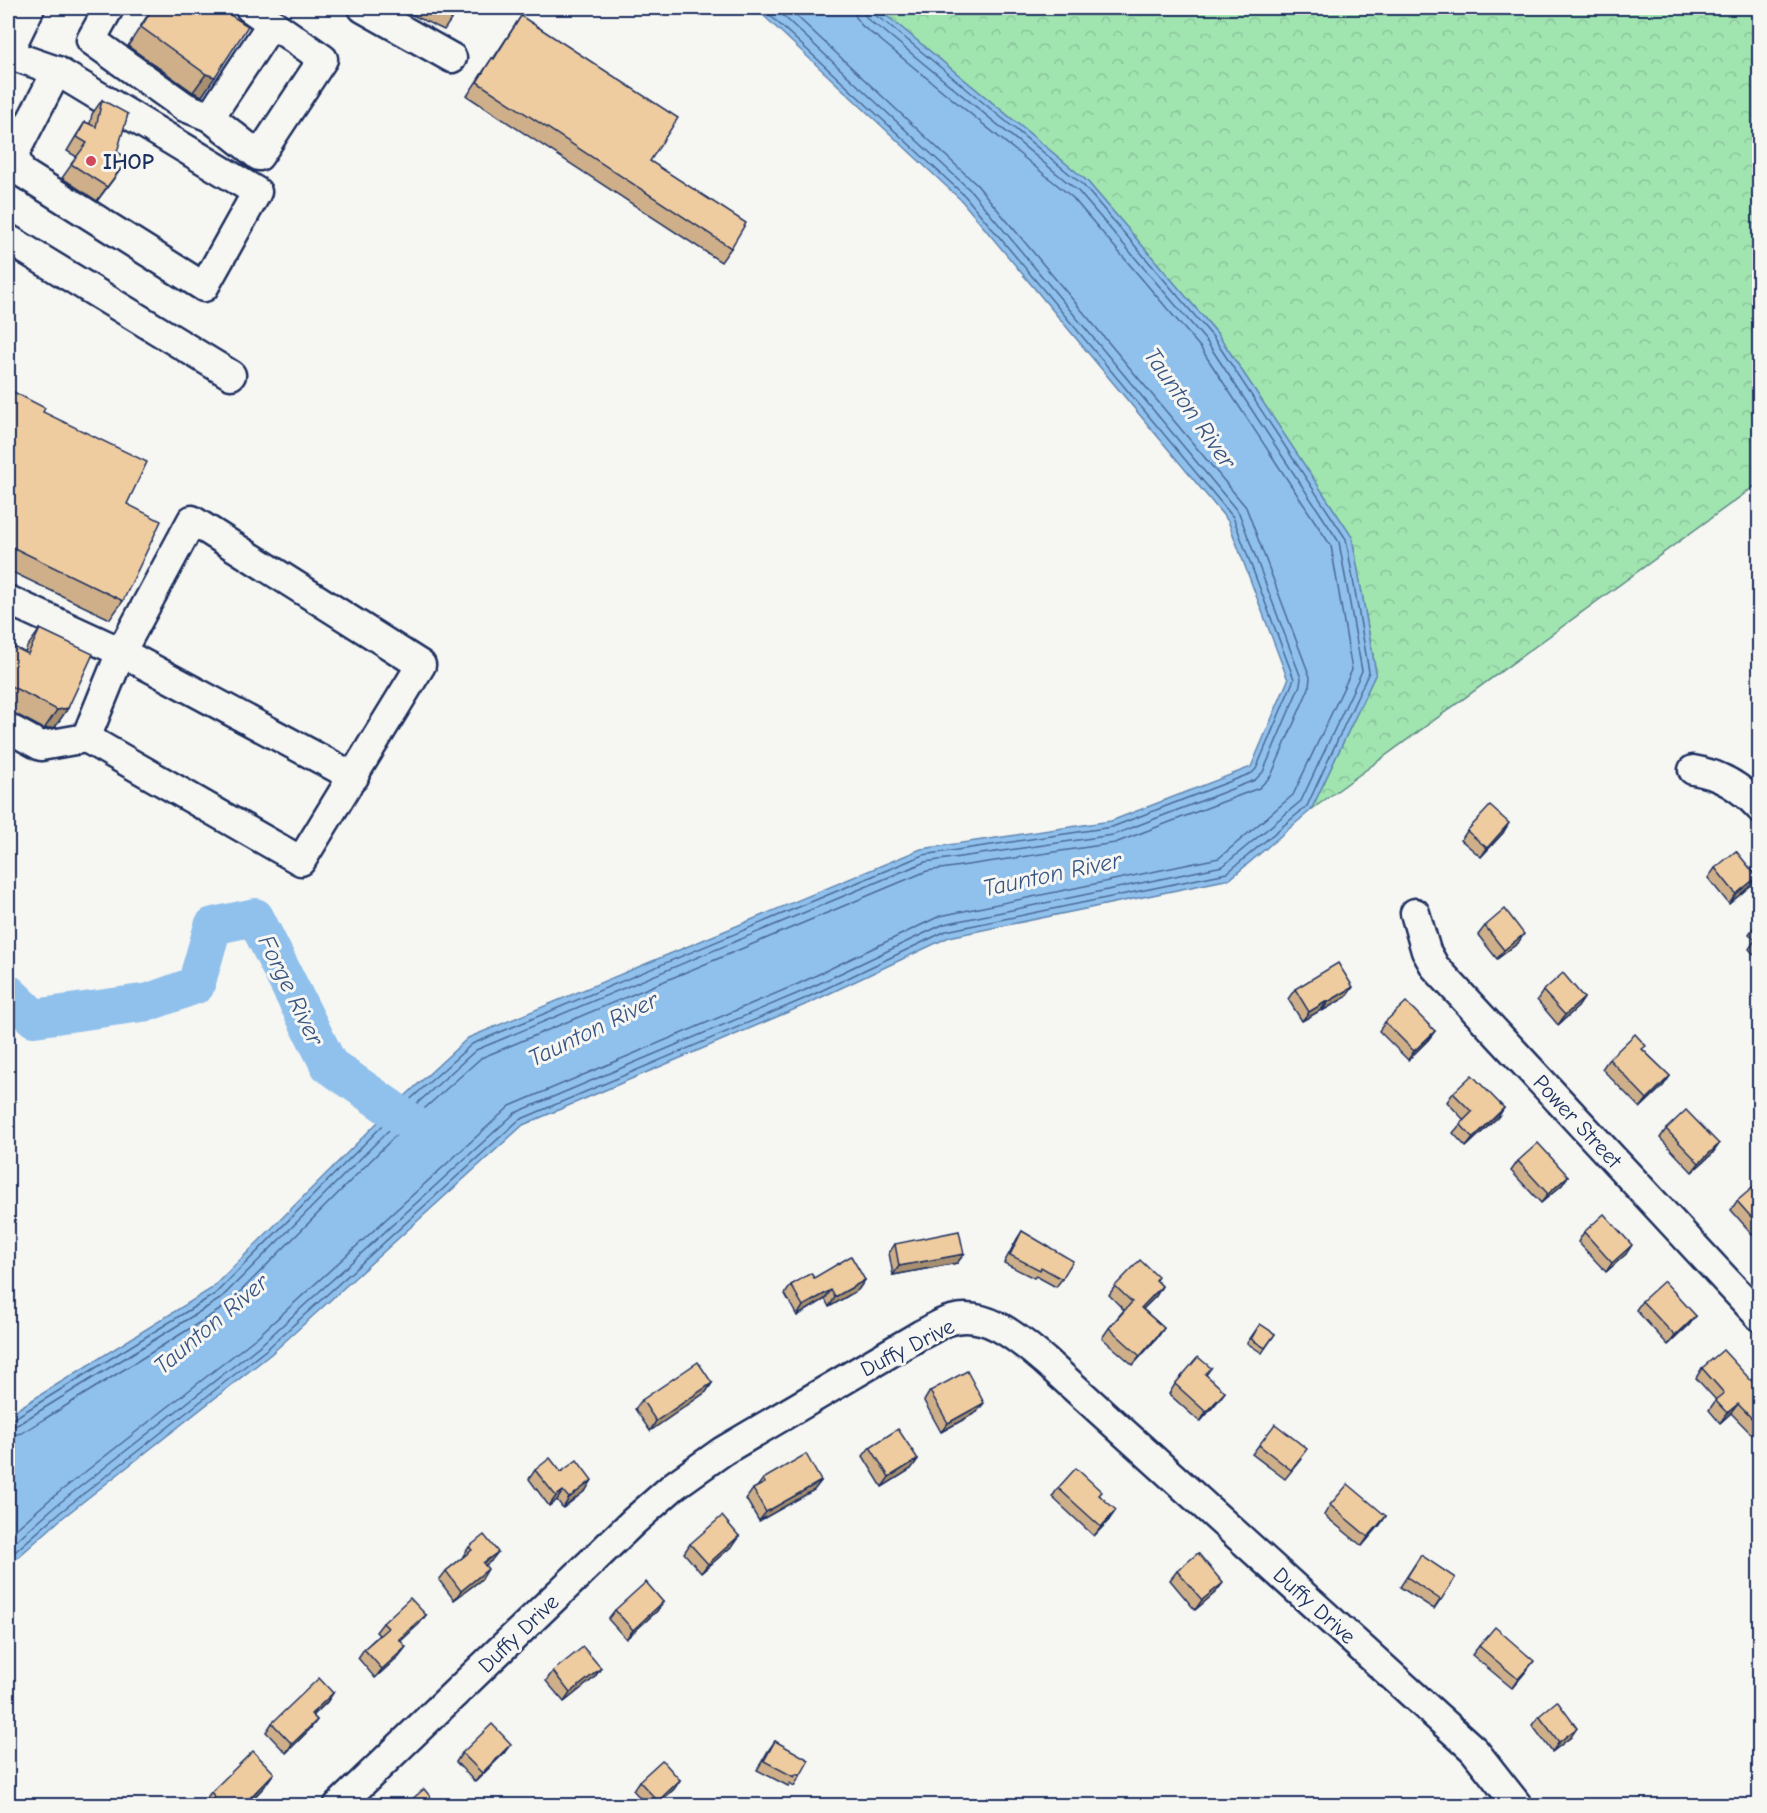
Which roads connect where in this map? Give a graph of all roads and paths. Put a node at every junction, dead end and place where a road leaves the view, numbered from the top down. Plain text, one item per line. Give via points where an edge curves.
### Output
1 (27, 8) edge
2 (109, 8) edge
3 (363, 8) edge
4 (261, 15) edge
5 (8, 47) edge
6 (8, 54) edge
7 (452, 58) dead end
8 (57, 71) junction
9 (210, 117) junction
10 (11, 152) edge
11 (8, 239) edge
12 (231, 375) dead end
13 (8, 600) edge
14 (121, 652) junction
15 (8, 728) edge
16 (86, 738) junction
17 (1693, 770) dead end
18 (354, 777) junction
19 (1760, 808) edge
20 (1415, 913) dead end
21 (1760, 1317) edge
22 (338, 1806) edge
23 (1518, 1806) edge

1 - 5 highway
2 - 9 street via 91,40 185,108
3 - 7 street
4 - 9 street
4 - 9 street via 323,59 259,156
6 - 8 street
8 - 10 street
8 - 10 street via 257,192 204,287 21,172
11 - 12 street
13 - 14 street
14 - 16 street
14 - 18 street
14 - 18 street via 192,520 421,665
15 - 16 street via 41,746
16 - 18 street via 301,861
17 - 19 street via 1707,772 1742,790
20 - 21 street, Power Street via 1435,967
22 - 23 street, Duffy Drive via 675,1485 723,1451 922,1334 961,1318 1000,1327 1045,1361 1474,1750

